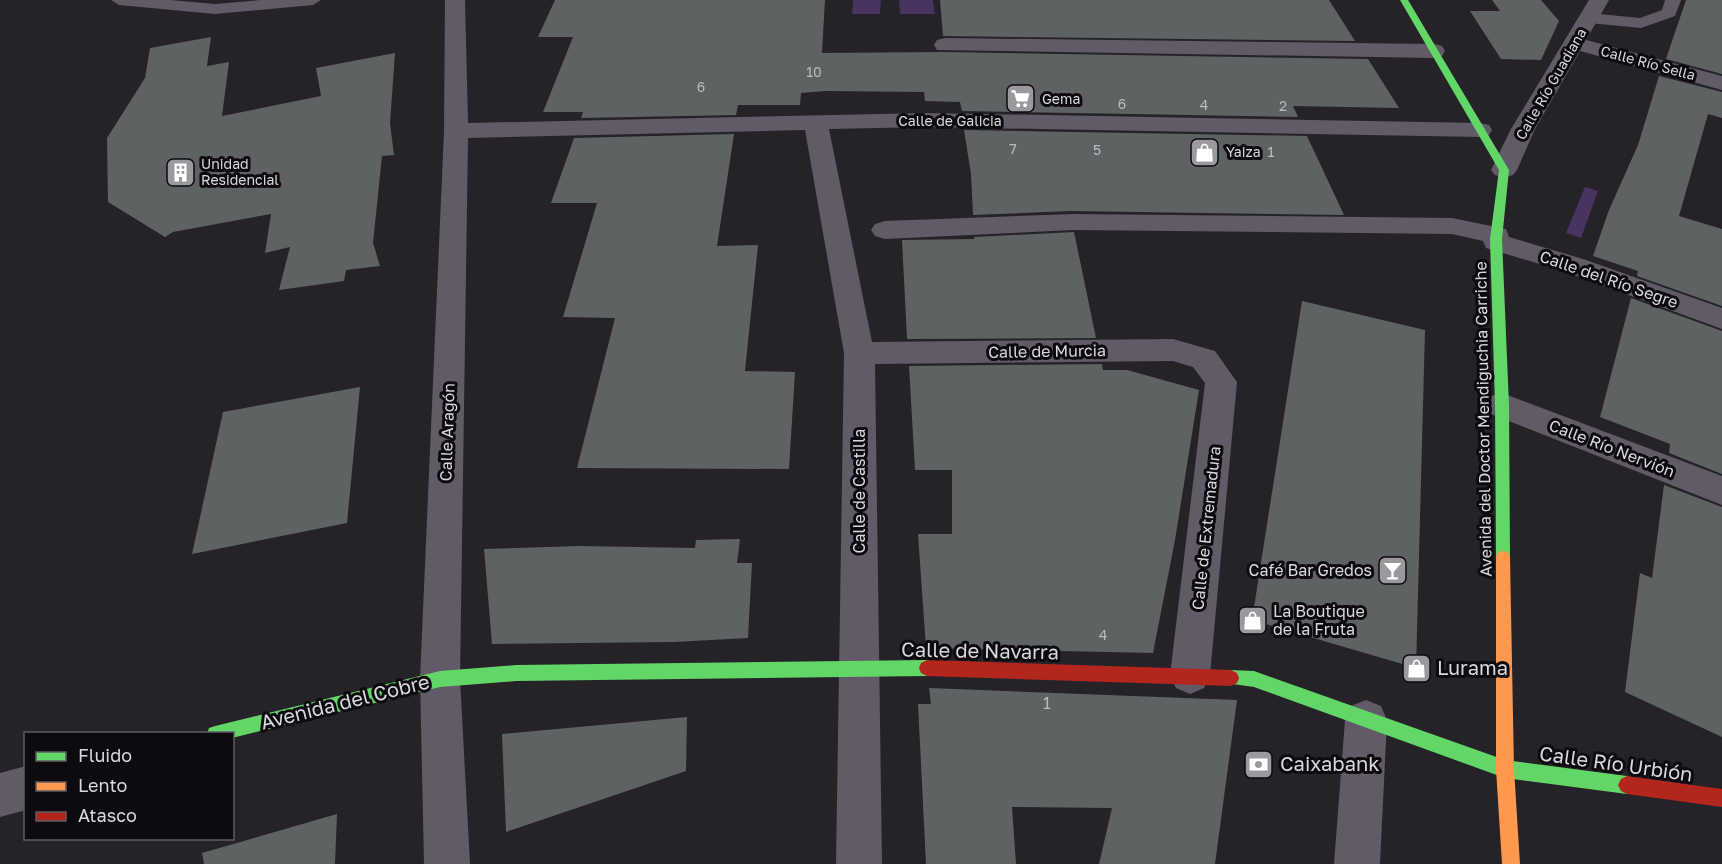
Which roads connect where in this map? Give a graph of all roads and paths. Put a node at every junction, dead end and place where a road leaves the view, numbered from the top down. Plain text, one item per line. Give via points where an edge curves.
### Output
1 (119, 0) edge
2 (313, 0) edge
3 (455, 0) edge
4 (1404, 0) edge
5 (1673, 0) edge
6 (1594, 9) edge
7 (1574, 43) junction
8 (945, 45) dead end
9 (1434, 51) junction
10 (1722, 83) edge
11 (816, 123) junction
12 (1480, 130) junction
13 (456, 131) junction
14 (1504, 170) junction
15 (885, 230) dead end
16 (1496, 239) junction
17 (1722, 320) edge
18 (859, 353) junction
19 (1221, 382) joint
20 (1502, 405) junction
21 (1722, 491) edge
22 (860, 670) junction
23 (1190, 675) junction
24 (440, 679) junction
25 (1366, 720) junction
26 (223, 732) edge
27 (1504, 769) junction
28 (24, 789) edge
29 (0, 795) edge
30 (1722, 798) edge
31 (447, 864) edge
32 (859, 864) edge
33 (1358, 864) edge
34 (1511, 864) edge

1 - 2 lane via 215,9
3 - 13 street, Calle Aragón
4 - 9 main road
5 - 6 lane via 1669,13 1641,22
6 - 7 street, Calle Río Guadiana
7 - 10 street, Calle Río Sella
7 - 14 street, Calle Río Guadiana via 1523,129
8 - 9 street
9 - 12 main road
11 - 12 street, Calle de Galicia via 926,120
11 - 13 street, Calle de Galicia
11 - 18 street, Calle de Castilla
12 - 14 main road
13 - 24 street, Calle Aragón
14 - 16 main road, Avenida del Doctor Mendiguchia Carriche
15 - 16 street, Calle del Río Segre via 1073,222 1452,226
16 - 17 street, Calle del Río Segre
16 - 20 main road, Avenida del Doctor Mendiguchia Carriche
18 - 19 street, Calle de Murcia via 1173,350 1204,359
18 - 22 street, Calle de Castilla
19 - 23 street, Calle de Extremadura
20 - 21 street, Calle Río Nervión
20 - 27 main road, Avenida del Doctor Mendiguchia Carriche
22 - 23 main road, Calle de Navarra
22 - 24 main road, Calle de Navarra via 516,673
22 - 32 street, Calle de Castilla
23 - 25 main road, Calle de Navarra via 1254,679
24 - 26 main road, Avenida del Cobre
24 - 31 street, Calle Aragón
25 - 27 main road, Calle de Navarra
25 - 33 street
27 - 30 main road, Calle Río Urbión
27 - 34 main road, Avenida del Doctor Mendiguchia Carriche
28 - 29 street

